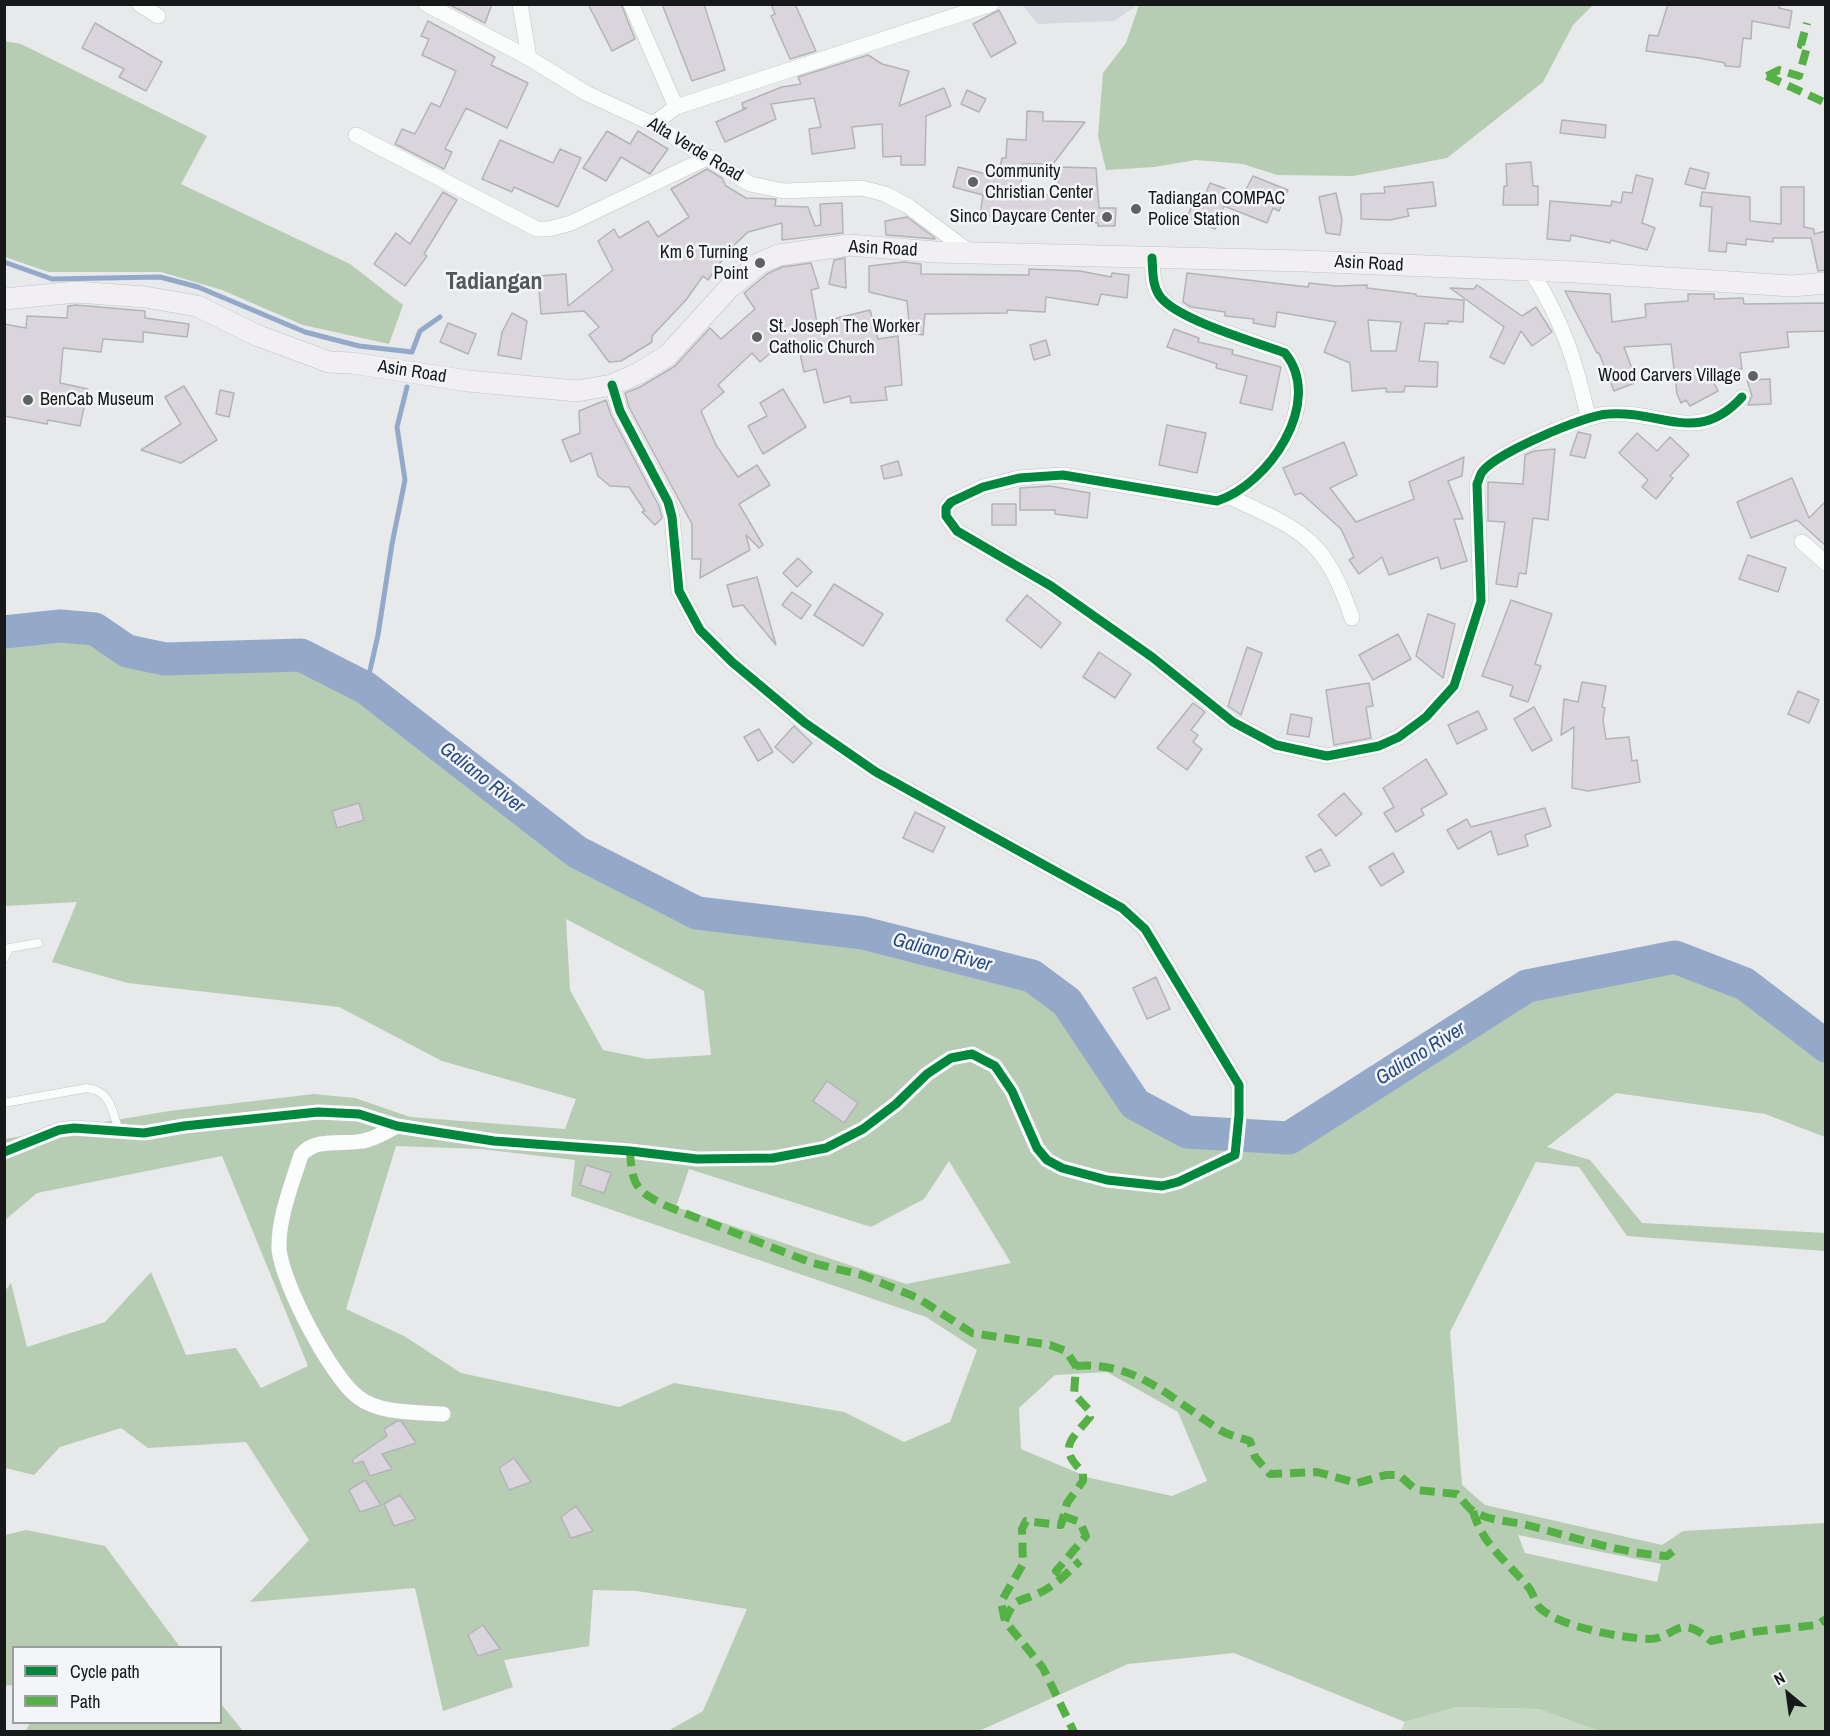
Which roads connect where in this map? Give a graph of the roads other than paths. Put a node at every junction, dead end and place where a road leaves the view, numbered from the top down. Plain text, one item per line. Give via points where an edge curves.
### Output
1 (139, 4) edge
2 (426, 4) edge
3 (520, 4) edge
4 (631, 4) edge
5 (991, 4) edge
6 (158, 16) dead end
7 (529, 58) junction
8 (676, 106) junction
9 (653, 124) junction
10 (356, 135) dead end
11 (709, 157) junction
12 (971, 253) junction
13 (1152, 258) junction
14 (1531, 271) junction
15 (1826, 283) edge
16 (4, 299) edge
17 (612, 384) junction
18 (1742, 398) dead end
19 (1588, 417) junction
20 (1230, 497) junction
21 (1802, 542) dead end
22 (1826, 563) edge
23 (1352, 618) dead end
24 (38, 943) dead end
25 (7, 949) edge
26 (4, 959) edge
27 (4, 1103) edge
28 (397, 1126) junction
29 (119, 1133) junction
30 (4, 1152) edge
31 (443, 1414) dead end

1 - 6 street
2 - 7 street, Alta Verde Road
3 - 7 street
4 - 8 street
5 - 8 street
7 - 9 street, Alta Verde Road via 586,93
8 - 9 street
9 - 11 street, Alta Verde Road
10 - 11 street via 537,229 571,223
11 - 12 street, Alta Verde Road via 750,184 769,189 862,188 885,194
12 - 13 main road, Asin Road
12 - 17 main road, Asin Road via 849,245 779,255 745,273 668,356 639,374
13 - 14 main road, Asin Road
13 - 20 street via 1154,285 1166,304 1285,353 1299,378 1300,394 1283,445 1250,484
14 - 15 main road, Asin Road via 1792,286
14 - 19 street via 1569,343
16 - 17 main road, Asin Road via 76,292 145,297 197,306 256,335 329,362 577,391
17 - 28 street via 620,411 668,502 679,591 700,630 805,723 876,772 1122,908 1145,929 1239,1085 1235,1155 1162,1186 1107,1180 1062,1168 1047,1160 1037,1148 995,1066 972,1054 951,1058 927,1074 863,1129 826,1148 773,1158 697,1159 494,1141
18 - 19 street via 1728,413 1708,422 1686,423 1625,414
19 - 20 street via 1525,445 1483,471 1477,484 1481,602 1454,686 1426,717 1399,737 1348,754 1327,756 1276,746 1233,722 1152,657 1051,586 957,531 946,516 951,502 964,495 983,487 1040,476 1063,475 1202,500
20 - 23 street via 1304,535 1321,552 1340,582
21 - 22 street
24 - 25 lane
25 - 26 lane
27 - 29 lane via 99,1089 108,1098
28 - 29 street via 359,1114 318,1112
28 - 31 street via 363,1141 306,1148 284,1211 279,1248 285,1275 336,1376 359,1399 388,1409
29 - 30 street via 59,1130

